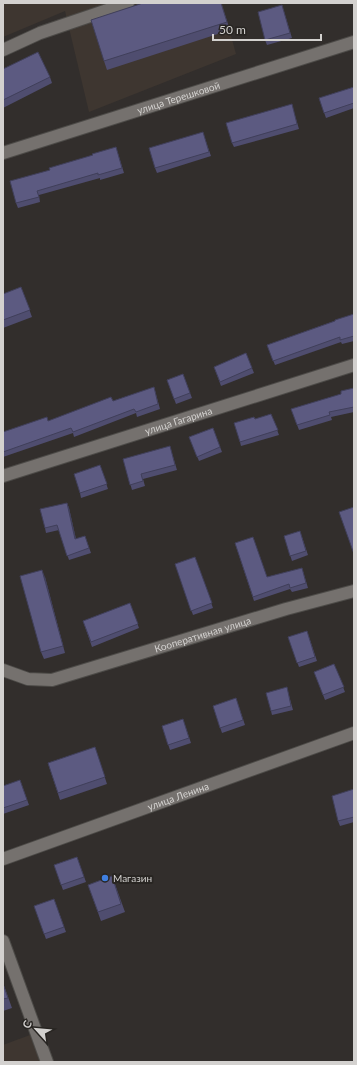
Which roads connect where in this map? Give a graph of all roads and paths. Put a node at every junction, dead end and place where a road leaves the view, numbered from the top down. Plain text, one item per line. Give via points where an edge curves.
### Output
1 (128, 3) edge
2 (354, 42) edge
3 (3, 50) edge
4 (3, 153) edge
5 (354, 365) edge
6 (3, 476) edge
7 (354, 591) edge
8 (3, 670) edge
9 (354, 733) edge
10 (3, 859) edge
11 (3, 941) edge
12 (47, 1062) edge

1 - 3 street via 40,33
2 - 4 street, улица Терешковой
5 - 6 street, улица Гагарина
7 - 8 street, Кооперативная улица via 52,680 28,679
9 - 10 street, улица Ленина
11 - 12 street

